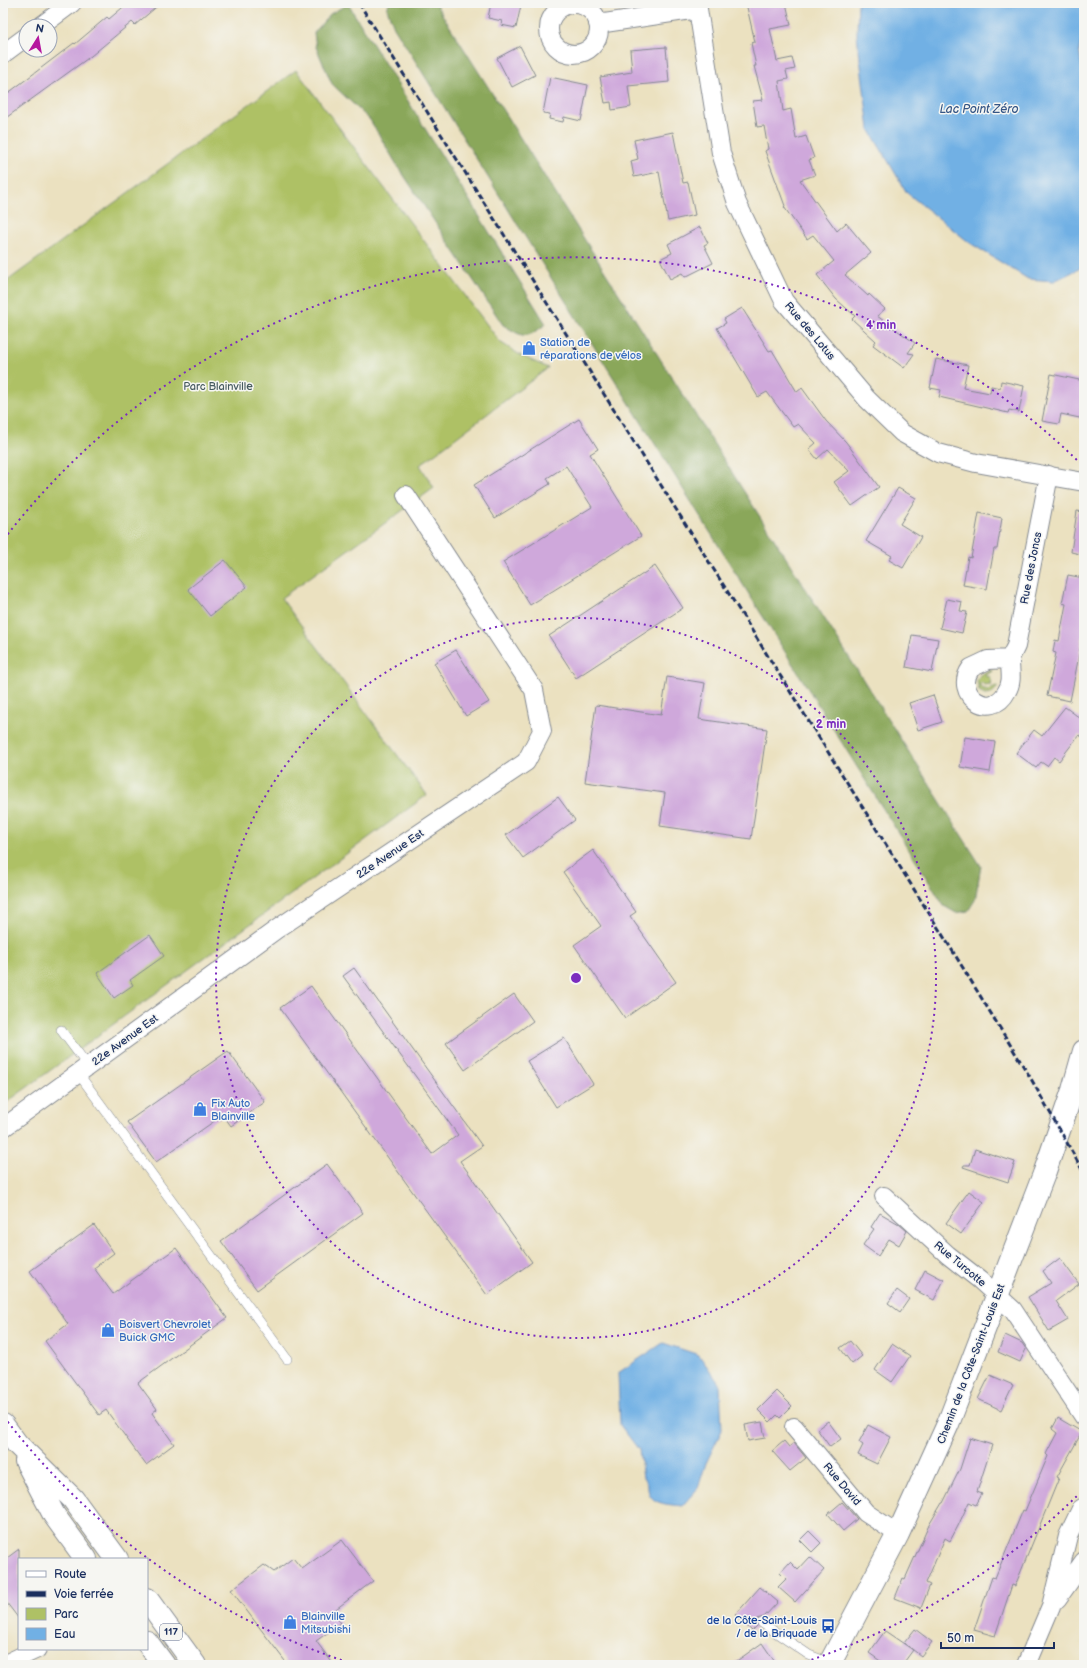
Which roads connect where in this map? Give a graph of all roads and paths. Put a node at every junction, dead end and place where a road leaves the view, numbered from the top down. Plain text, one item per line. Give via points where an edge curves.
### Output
1 (72, 3) edge
2 (698, 6) edge
3 (52, 18) edge
4 (598, 24) dead end
5 (18, 43) edge
6 (3, 54) edge
7 (1049, 475) junction
8 (1084, 482) edge
9 (406, 495) dead end
10 (1010, 659) dead end
11 (61, 1030) dead end
12 (1084, 1051) edge
13 (83, 1070) junction
14 (1079, 1093) edge
15 (3, 1128) edge
16 (884, 1196) dead end
17 (997, 1295) junction
18 (286, 1359) dead end
19 (1084, 1417) edge
20 (3, 1425) edge
21 (794, 1427) dead end
22 (17, 1444) junction
23 (1084, 1507) edge
24 (898, 1534) junction
25 (85, 1558) edge
26 (116, 1558) edge
27 (1084, 1561) edge
28 (148, 1600) edge
29 (1052, 1606) junction
30 (762, 1623) dead end
31 (148, 1643) edge
32 (35, 1650) edge
33 (7, 1664) edge
34 (831, 1664) edge
35 (164, 1665) edge
36 (195, 1665) edge
37 (1026, 1665) edge

1 - 3 street
2 - 4 street
2 - 7 street, Rue des Lotus via 721,153 737,203 784,301 866,399 902,434 938,453 976,463
5 - 6 street
7 - 8 street, Rue des Lotus
7 - 10 street, Rue des Joncs via 1016,646
9 - 13 street, 22e Avenue Est via 534,690 542,731 526,762 277,929
11 - 13 lane
12 - 14 street, Chemin de la Côte-Saint-Louis Est
13 - 15 street, 22e Avenue Est
13 - 18 lane
14 - 17 street, Chemin de la Côte-Saint-Louis Est
16 - 17 street, Rue Turcotte via 948,1255
17 - 19 street, Rue Turcotte via 1013,1310
17 - 24 street, Chemin de la Côte-Saint-Louis Est via 948,1424
20 - 22 street
21 - 24 street, Rue David via 866,1512
22 - 25 street via 54,1515
22 - 26 street via 73,1499
23 - 29 street via 1068,1536
24 - 34 street, Chemin de la Côte-Saint-Louis Est
27 - 29 street
28 - 36 street, 117
29 - 37 street
30 - 34 lane via 809,1655
31 - 35 street, 117
32 - 33 street

